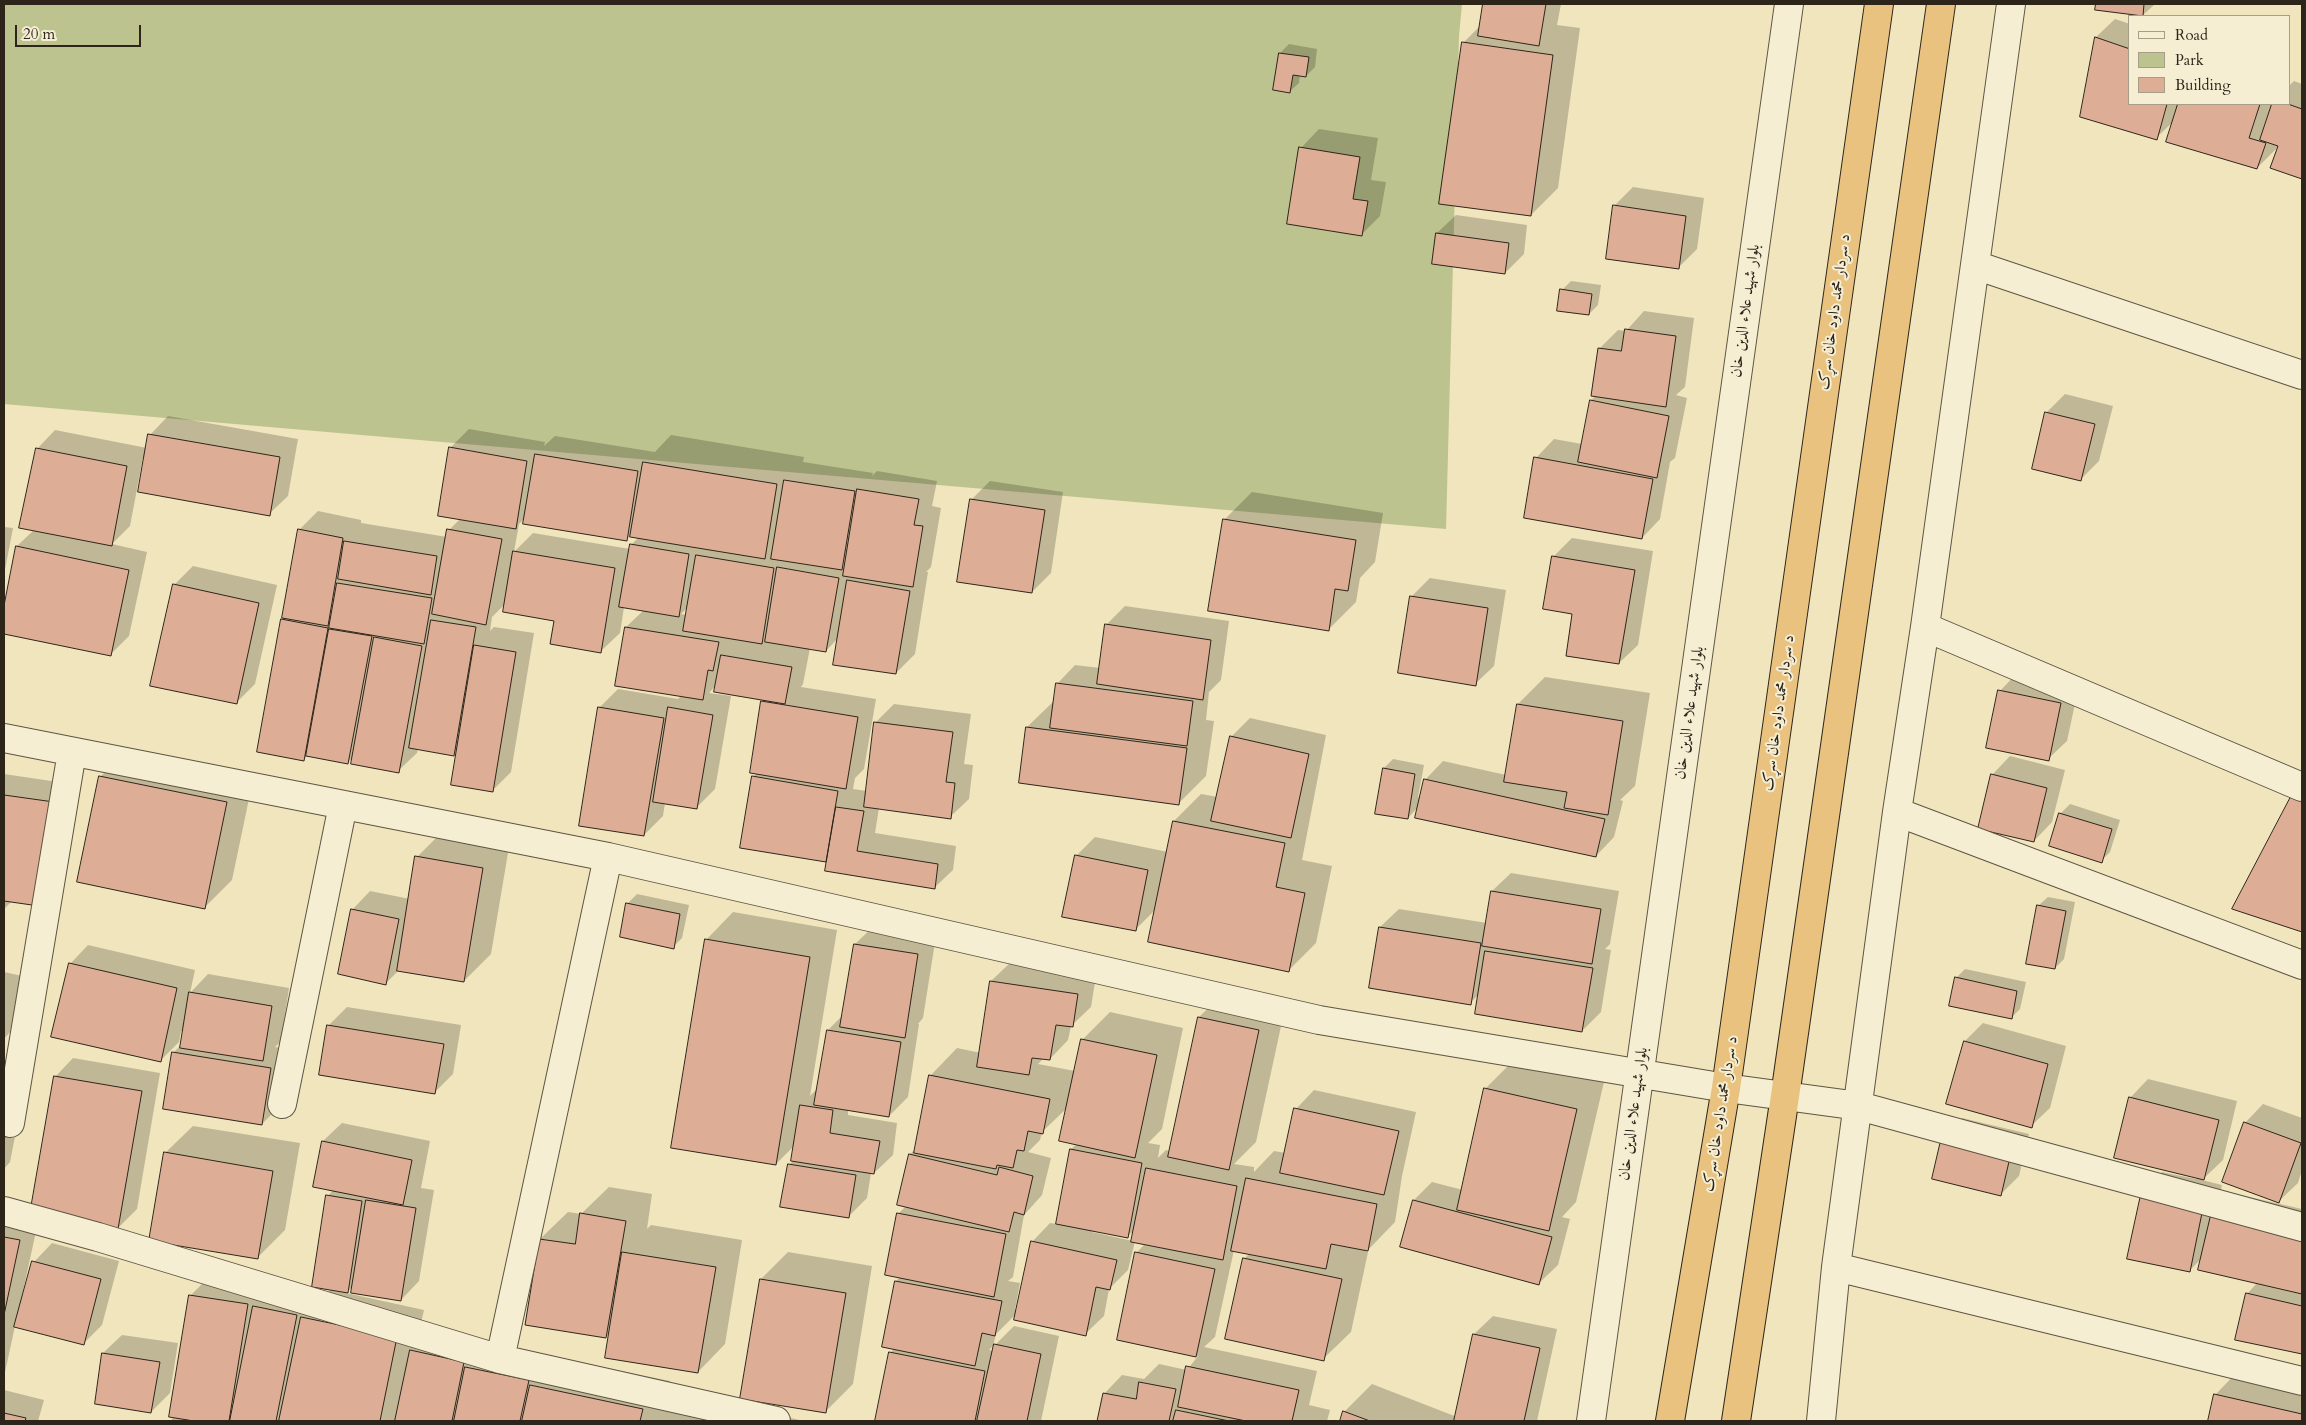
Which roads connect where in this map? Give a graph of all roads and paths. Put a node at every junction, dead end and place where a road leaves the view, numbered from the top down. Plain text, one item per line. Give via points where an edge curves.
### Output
1 (1789, 4) edge
2 (1879, 4) edge
3 (1941, 4) edge
4 (2011, 4) edge
5 (1975, 265) junction
6 (2302, 375) edge
7 (1925, 627) junction
8 (4, 738) edge
9 (72, 752) junction
10 (2302, 786) edge
11 (343, 805) junction
12 (1896, 812) junction
13 (608, 857) junction
14 (2302, 965) edge
15 (1640, 1073) junction
16 (1726, 1088) junction
17 (1784, 1096) junction
18 (282, 1104) dead end
19 (1859, 1106) junction
20 (10, 1123) dead end
21 (4, 1211) edge
22 (2302, 1227) edge
23 (1836, 1267) junction
24 (500, 1359) junction
25 (2302, 1381) edge
26 (776, 1421) edge
27 (1590, 1421) edge
28 (1670, 1421) edge
29 (1736, 1421) edge
30 (1821, 1421) edge

1 - 15 street, بلوار شهید علاء الدین خان
2 - 16 highway, د سردار محمد داود خان سړک
3 - 17 highway
4 - 5 street
5 - 6 street
5 - 7 street
7 - 10 street
7 - 12 street
8 - 9 street
9 - 11 street
9 - 20 street
11 - 13 street
11 - 18 street
12 - 14 street
12 - 19 street
13 - 15 street via 1318,1020
13 - 24 street
15 - 16 street
15 - 27 street, بلوار شهید علاء الدین خان
16 - 17 street
16 - 28 highway, د سردار محمد داود خان سړک
17 - 19 street
17 - 29 highway
19 - 22 street
19 - 23 street
21 - 24 street
23 - 25 street
23 - 30 street
24 - 26 street

